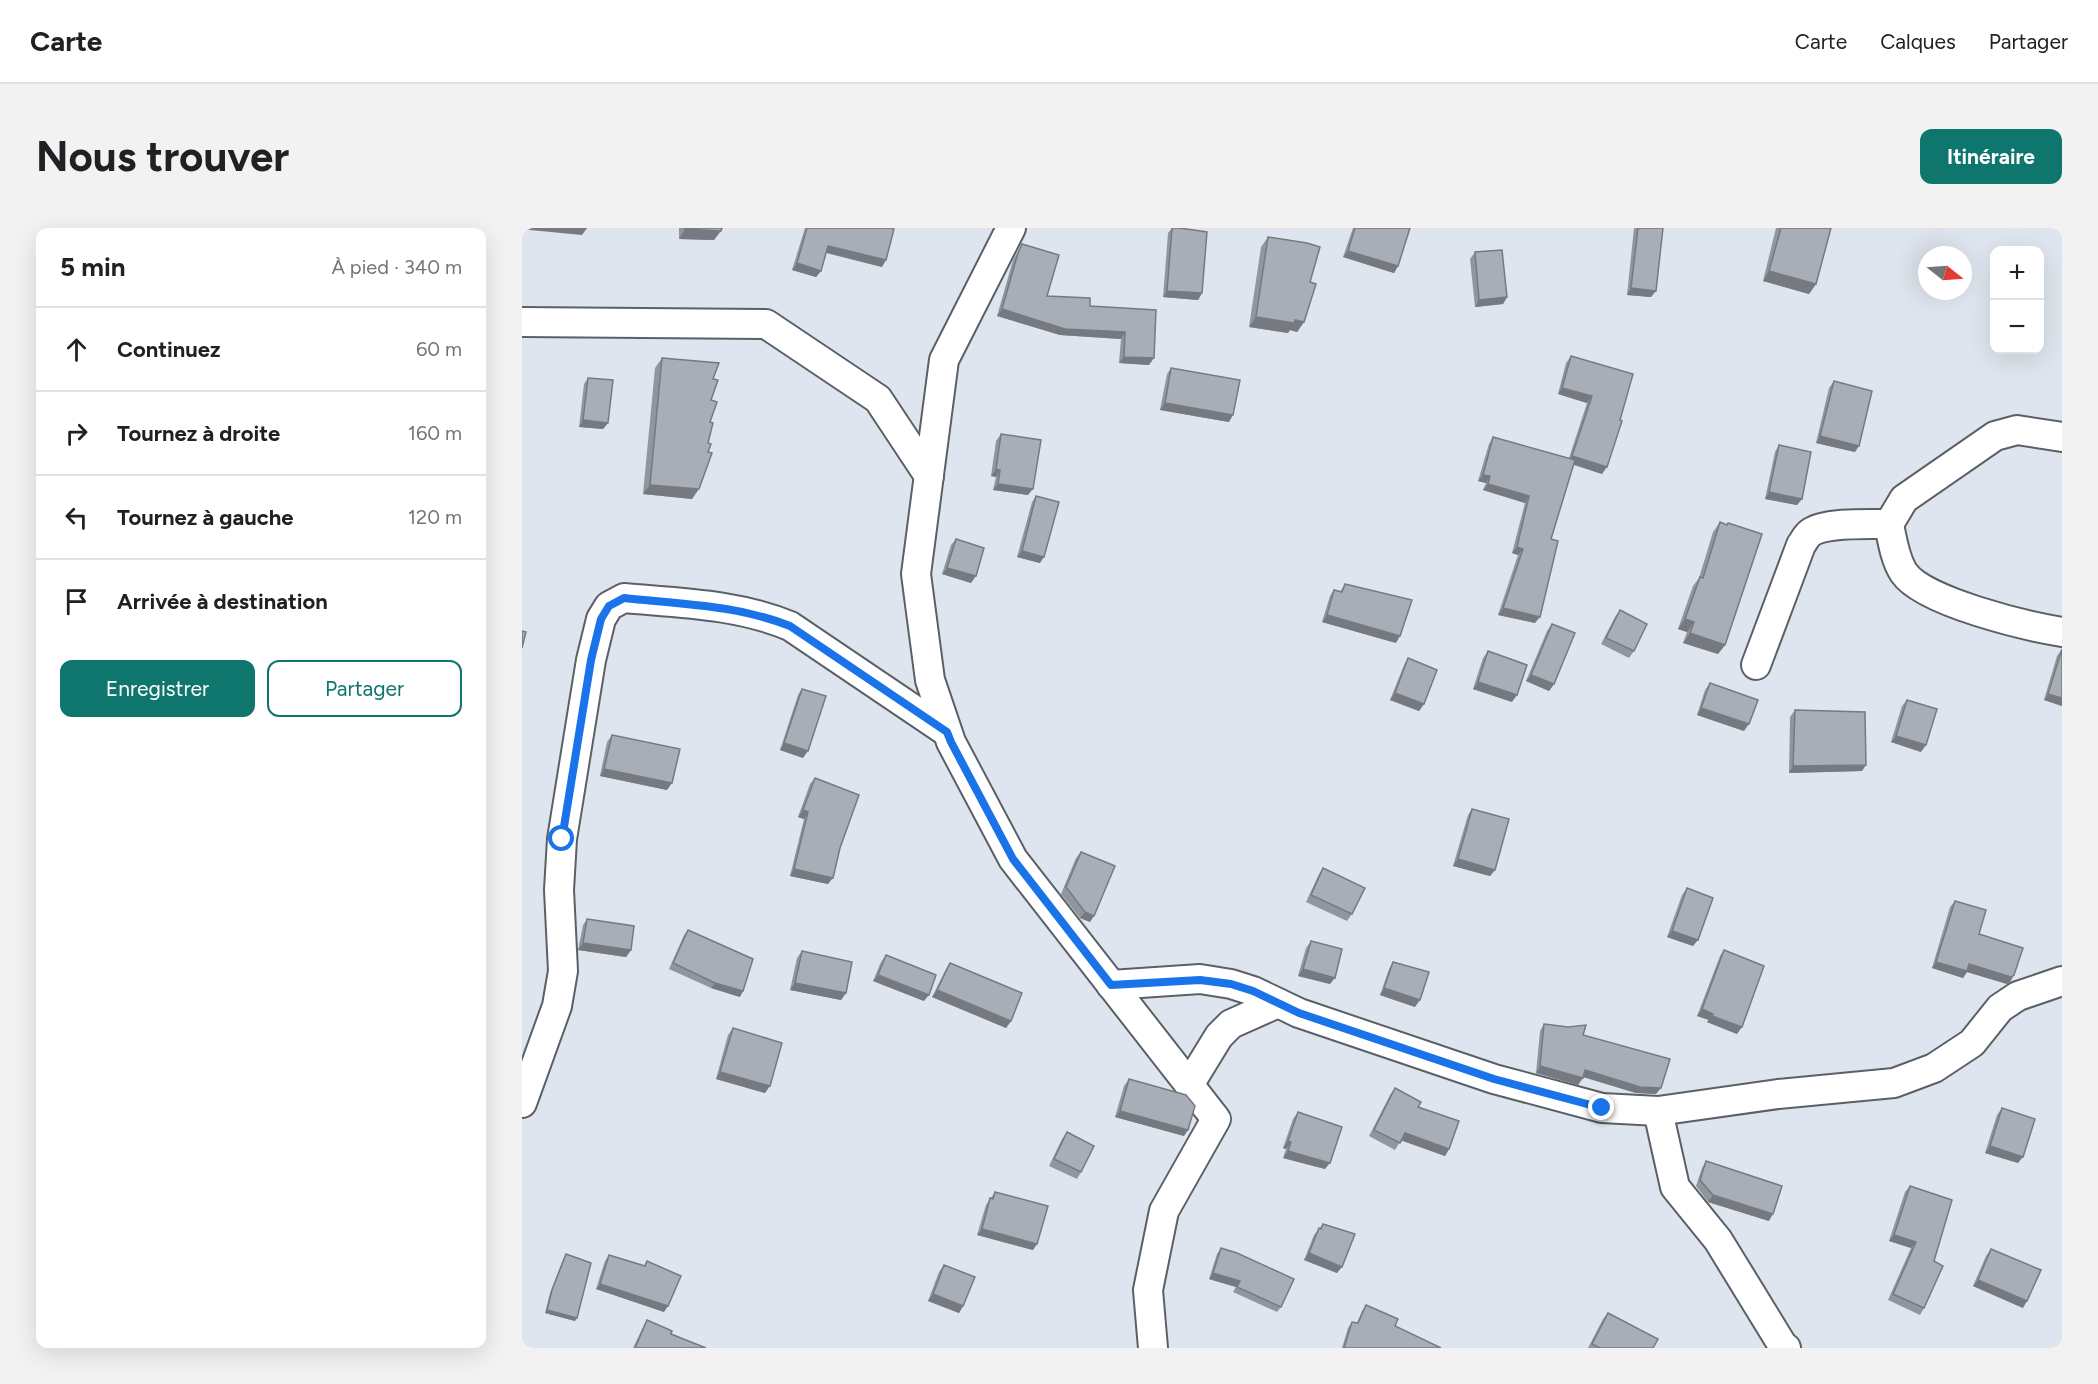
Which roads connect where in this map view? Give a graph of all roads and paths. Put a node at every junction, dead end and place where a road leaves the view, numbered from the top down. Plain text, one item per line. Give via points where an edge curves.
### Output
1 (1011, 228) edge
2 (522, 322) edge
3 (2062, 437) edge
4 (929, 476) junction
5 (1890, 524) junction
6 (2062, 632) edge
7 (1756, 665) dead end
8 (947, 732) junction
9 (2062, 981) edge
10 (1111, 985) junction
11 (1278, 1003) junction
12 (1190, 1085) junction
13 (522, 1103) edge
14 (1658, 1111) junction
15 (1153, 1348) edge
16 (1786, 1348) edge

1 - 4 street via 944,360
2 - 4 street via 766,324 878,399
3 - 5 street via 2017,430 1995,436 1904,499
4 - 8 street via 916,574 930,680
5 - 6 street via 1903,572 1919,588 2030,627
5 - 7 street via 1846,525 1808,534
8 - 10 street via 1013,859
8 - 13 street via 790,626 766,616 624,598 609,606 601,619 591,660 562,839 559,890 563,971 556,1006
9 - 14 street via 2018,996 2000,1008 1972,1043 1934,1068 1894,1083
10 - 11 street via 1200,980 1231,984
10 - 12 street
11 - 12 street via 1231,1024 1219,1036
11 - 14 street via 1494,1079 1602,1108
12 - 15 street via 1216,1119 1164,1211 1148,1290
14 - 16 street via 1675,1187 1718,1240

